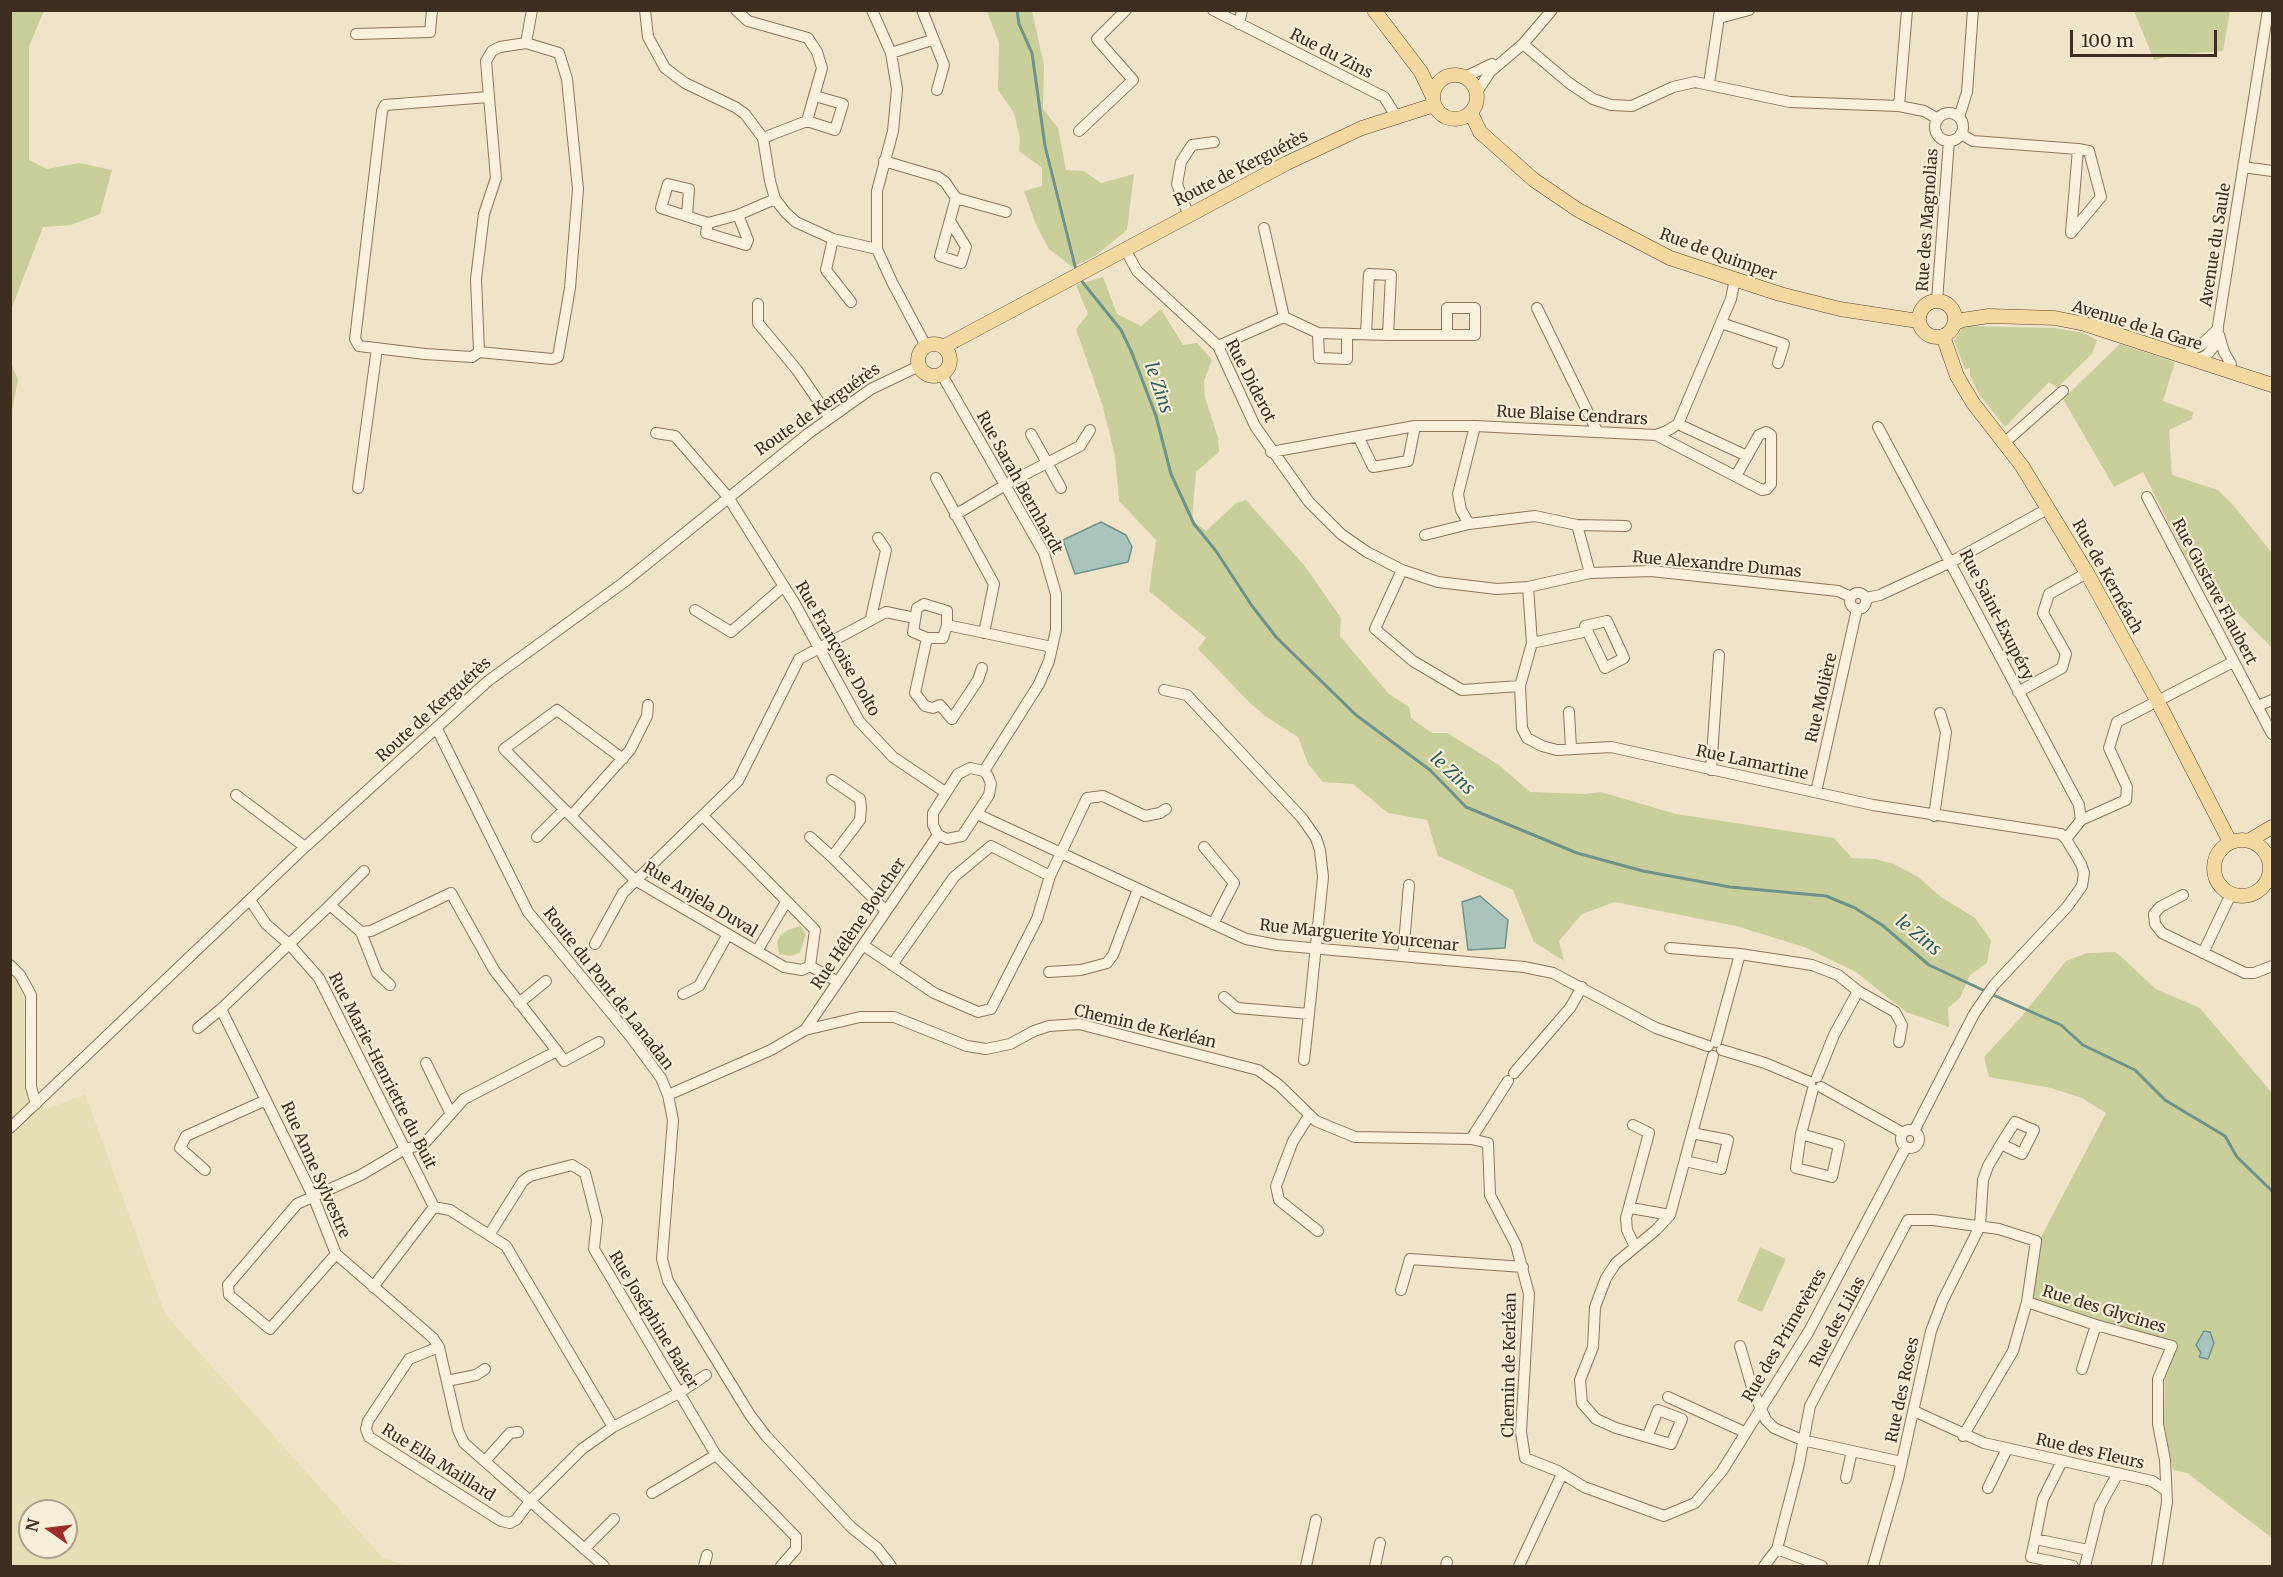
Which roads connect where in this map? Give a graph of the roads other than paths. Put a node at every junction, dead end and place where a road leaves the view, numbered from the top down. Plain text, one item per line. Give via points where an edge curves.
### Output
1 (432, 10) edge
2 (531, 10) edge
3 (645, 10) edge
4 (736, 10) edge
5 (872, 10) edge
6 (922, 10) edge
7 (1126, 10) edge
8 (1213, 10) edge
9 (1242, 10) edge
10 (1374, 10) edge
11 (1545, 10) edge
12 (1552, 10) edge
13 (1749, 10) edge
14 (1907, 10) edge
15 (1972, 10) edge
16 (2268, 10) edge
17 (1719, 14) edge
18 (1239, 24) junction
19 (356, 34) dead end
20 (933, 40) junction
21 (526, 43) junction
22 (1523, 44) junction
23 (891, 53) junction
24 (1421, 72) junction
25 (1465, 77) junction
26 (1442, 79) junction
27 (1709, 84) junction
28 (937, 90) dead end
29 (1477, 92) junction
30 (815, 96) junction
31 (489, 98) junction
32 (1433, 100) junction
33 (1899, 106) junction
34 (1471, 113) junction
35 (1396, 116) junction
36 (1959, 117) junction
37 (1938, 119) junction
38 (1457, 120) junction
39 (807, 121) junction
40 (1079, 131) dead end
41 (1961, 134) junction
42 (764, 138) junction
43 (1948, 141) junction
44 (1214, 142) dead end
45 (2078, 149) junction
46 (884, 161) junction
47 (2243, 167) junction
48 (2272, 171) edge
49 (1525, 173) junction
50 (956, 198) junction
51 (775, 199) junction
52 (1006, 212) dead end
53 (1188, 214) junction
54 (687, 216) dead end
55 (738, 216) junction
56 (950, 221) dead end
57 (708, 223) junction
58 (1264, 228) dead end
59 (833, 239) junction
60 (877, 249) junction
61 (1125, 249) junction
62 (1735, 279) junction
63 (851, 302) dead end
64 (1937, 302) junction
65 (758, 304) dead end
66 (1537, 308) dead end
67 (1284, 317) junction
68 (1954, 318) junction
69 (1918, 321) junction
70 (1721, 323) junction
71 (2218, 329) junction
72 (1318, 333) junction
73 (1347, 333) junction
74 (1366, 334) junction
75 (1447, 334) dead end
76 (1389, 335) junction
77 (1943, 336) junction
78 (926, 346) junction
79 (1218, 346) junction
80 (944, 347) junction
81 (377, 348) junction
82 (479, 352) junction
83 (2191, 356) junction
84 (2206, 356) junction
85 (1778, 363) dead end
86 (2232, 364) junction
87 (919, 366) junction
88 (942, 375) junction
89 (2272, 376) edge
90 (2272, 385) edge
91 (2063, 392) dead end
92 (830, 418) junction
93 (1678, 424) junction
94 (1415, 426) junction
95 (1475, 426) junction
96 (1878, 427) dead end
97 (1090, 430) dead end
98 (1597, 431) junction
99 (656, 433) dead end
100 (1031, 434) dead end
101 (1656, 435) junction
102 (1358, 436) junction
103 (2004, 443) junction
104 (1271, 452) junction
105 (1747, 456) junction
106 (1047, 464) junction
107 (1736, 476) junction
108 (936, 478) dead end
109 (1005, 486) junction
110 (358, 488) dead end
111 (1061, 488) dead end
112 (2147, 496) dead end
113 (728, 497) junction
114 (2049, 508) junction
115 (955, 515) junction
116 (1469, 524) junction
117 (1577, 525) junction
118 (1626, 526) dead end
119 (1341, 534) joint
120 (1425, 535) dead end
121 (878, 538) dead end
122 (1951, 562) junction
123 (1402, 570) junction
124 (1590, 573) junction
125 (2087, 573) junction
126 (784, 586) junction
127 (1528, 587) junction
128 (1851, 597) junction
129 (1866, 598) junction
130 (1857, 609) junction
131 (695, 610) dead end
132 (871, 618) junction
133 (915, 618) junction
134 (947, 625) junction
135 (1588, 631) dead end
136 (984, 633) junction
137 (927, 638) junction
138 (1532, 643) junction
139 (1052, 647) junction
140 (819, 649) junction
141 (1719, 655) dead end
142 (2233, 662) junction
143 (982, 668) dead end
144 (1520, 686) junction
145 (1164, 690) dead end
146 (2019, 692) junction
147 (2272, 700) edge
148 (2158, 702) junction
149 (648, 705) dead end
150 (2258, 706) junction
151 (1569, 712) dead end
152 (1940, 713) dead end
153 (437, 729) junction
154 (2272, 734) edge
155 (1571, 748) junction
156 (623, 759) junction
157 (1711, 770) junction
158 (984, 771) junction
159 (832, 780) dead end
160 (945, 792) junction
161 (1816, 792) junction
162 (236, 795) dead end
163 (1166, 808) dead end
164 (567, 813) junction
165 (977, 814) junction
166 (703, 816) junction
167 (1934, 816) junction
168 (2081, 820) junction
169 (2272, 827) edge
170 (938, 835) junction
171 (2226, 836) junction
172 (537, 837) dead end
173 (810, 837) dead end
174 (2066, 839) junction
175 (2250, 840) junction
176 (305, 847) junction
177 (1204, 847) dead end
178 (1061, 853) junction
179 (832, 857) junction
180 (2271, 857) edge
181 (364, 871) dead end
182 (1050, 876) junction
183 (635, 880) junction
184 (1409, 885) dead end
185 (1138, 889) junction
186 (2231, 894) junction
187 (2183, 895) dead end
188 (250, 900) junction
189 (786, 902) junction
190 (330, 905) junction
191 (886, 911) junction
192 (1213, 924) junction
193 (361, 932) junction
194 (728, 934) junction
195 (595, 944) dead end
196 (290, 945) junction
197 (863, 945) junction
198 (1670, 948) dead end
199 (1315, 950) junction
200 (757, 951) junction
201 (2203, 953) junction
202 (1740, 954) junction
203 (1403, 956) junction
204 (10, 965) edge
205 (892, 965) junction
206 (810, 966) junction
207 (2272, 966) edge
208 (1049, 972) dead end
209 (546, 981) dead end
210 (838, 982) junction
211 (390, 985) dead end
212 (1581, 987) junction
213 (1858, 991) junction
214 (683, 994) dead end
215 (1224, 997) dead end
216 (519, 1003) junction
217 (221, 1009) junction
218 (1309, 1014) junction
219 (198, 1028) dead end
220 (805, 1030) junction
221 (599, 1042) dead end
222 (1899, 1042) dead end
223 (1715, 1048) junction
224 (556, 1052) junction
225 (1304, 1060) dead end
226 (426, 1063) dead end
227 (1815, 1084) junction
228 (668, 1095) junction
229 (266, 1100) junction
230 (36, 1104) junction
231 (450, 1112) junction
232 (1310, 1116) junction
233 (1633, 1125) dead end
234 (10, 1128) edge
235 (1908, 1132) junction
236 (1692, 1133) junction
237 (1801, 1134) junction
238 (1471, 1138) junction
239 (2001, 1144) dead end
240 (1906, 1147) junction
241 (405, 1149) junction
242 (1685, 1161) junction
243 (206, 1170) dead end
244 (313, 1196) junction
245 (434, 1207) junction
246 (1631, 1208) junction
247 (1671, 1215) junction
248 (1980, 1226) junction
249 (1318, 1231) dead end
250 (489, 1235) junction
251 (1635, 1247) junction
252 (336, 1254) junction
253 (1522, 1266) junction
254 (373, 1287) junction
255 (1401, 1290) dead end
256 (2027, 1302) junction
257 (2096, 1325) junction
258 (1740, 1346) dead end
259 (440, 1347) junction
260 (485, 1369) dead end
261 (2082, 1369) dead end
262 (706, 1375) dead end
263 (447, 1381) junction
264 (679, 1393) junction
265 (1668, 1397) dead end
266 (1761, 1407) junction
267 (1914, 1411) junction
268 (613, 1427) junction
269 (1740, 1430) dead end
270 (518, 1432) dead end
271 (1648, 1435) dead end
272 (1964, 1436) junction
273 (1802, 1440) junction
274 (2007, 1449) junction
275 (1852, 1451) junction
276 (716, 1455) junction
277 (485, 1461) junction
278 (2062, 1461) junction
279 (1902, 1462) junction
280 (2118, 1473) junction
281 (1562, 1474) junction
282 (1846, 1478) dead end
283 (1988, 1488) dead end
284 (2164, 1489) junction
285 (652, 1492) dead end
286 (531, 1500) junction
287 (1664, 1516) joint
288 (615, 1519) dead end
289 (1316, 1520) dead end
290 (2035, 1539) junction
291 (1380, 1543) dead end
292 (584, 1549) junction
293 (1777, 1549) junction
294 (2088, 1550) junction
295 (707, 1555) dead end
296 (604, 1566) edge
297 (705, 1566) edge
298 (781, 1566) edge
299 (891, 1566) edge
300 (1306, 1566) edge
301 (1375, 1566) edge
302 (1519, 1566) edge
303 (1764, 1566) edge
304 (1822, 1566) edge
305 (1873, 1566) edge
306 (2073, 1566) edge
307 (2085, 1566) edge
308 (2157, 1566) edge

1 - 19 street via 430,32
2 - 21 street
3 - 42 street via 648,37 665,68 685,83 745,114
4 - 30 street via 748,21 808,38 822,68
5 - 23 street
6 - 20 street
7 - 40 street via 1097,39 1134,80
8 - 18 street, Rue du Zins
9 - 18 street
10 - 24 main road
11 - 25 street via 1512,47 1486,68
12 - 22 street
13 - 17 street
14 - 33 street
15 - 36 street via 1967,92
16 - 47 street, Avenue du Saule
17 - 27 street
18 - 35 street, Rue du Zins via 1384,97
20 - 23 street
20 - 28 street via 944,65
21 - 31 street via 492,51 486,61
21 - 82 street via 559,53 567,79 578,189 562,348 558,357 552,359
22 - 27 street via 1569,83 1593,99 1611,105 1632,106 1673,87 1695,82
22 - 29 street via 1490,72
23 - 46 street via 897,111
24 - 26 main road
24 - 32 main road
25 - 26 main road
25 - 29 main road
26 - 32 main road via 1435,86
27 - 33 street via 1790,102
29 - 34 main road
30 - 39 street
30 - 39 street via 843,104 835,130
31 - 81 street via 385,105 382,111 356,339 359,346
31 - 82 street via 496,178 484,214 476,279
32 - 35 main road, Route de Kerguérès
32 - 38 main road via 1443,117
33 - 37 street via 1924,111
34 - 38 main road
34 - 49 main road, Rue de Quimper via 1480,132
35 - 53 main road, Route de Kerguérès via 1315,149
36 - 37 street via 1950,113
36 - 41 street via 1963,125
37 - 43 street via 1936,132
38 - 49 main road, Rue de Quimper via 1498,158
39 - 42 street
41 - 43 street
41 - 45 street via 1972,141
42 - 51 street
43 - 64 street, Rue des Magnolias
44 - 53 street via 1192,145 1181,162 1177,184
45 - 45 street via 2088,151 2101,197 2071,232
46 - 50 street via 938,177
46 - 60 street via 877,191
47 - 48 street
47 - 71 street, Avenue du Saule
49 - 62 main road, Rue de Quimper via 1578,210 1627,237 1671,258
50 - 52 street
50 - 56 street
51 - 55 street
51 - 59 street via 796,222
53 - 61 main road, Route de Kerguérès
54 - 57 street
55 - 57 street
55 - 57 street via 748,240 746,245 706,233
58 - 67 street
59 - 60 street
59 - 63 street via 826,270
60 - 78 street
61 - 79 street, Rue Diderot via 1137,271
61 - 80 main road, Route de Kerguérès
62 - 69 main road, Rue de Quimper via 1840,309
62 - 70 street
64 - 68 main road via 1945,304
64 - 69 main road via 1924,307
65 - 92 street via 758,323
66 - 98 street
67 - 72 street
67 - 79 street
68 - 77 main road
68 - 83 main road, Avenue de la Gare via 2053,313 2102,325
69 - 77 main road via 1926,334
70 - 85 street via 1784,344
70 - 93 street
71 - 83 street
71 - 84 street via 2215,345
71 - 86 street
72 - 73 street
72 - 73 street via 1319,358 1347,359
73 - 74 street
74 - 76 street
74 - 76 street via 1369,274 1391,275
75 - 76 street
77 - 103 main road, Rue de Kernéach via 1973,403
78 - 80 main road
78 - 87 main road via 920,352
79 - 104 street, Rue Diderot
80 - 88 main road via 950,361
81 - 82 street via 472,357
81 - 110 street
83 - 84 main road, Avenue de la Gare
83 - 90 main road, Avenue de la Gare
84 - 86 main road, Avenue de la Gare
86 - 89 main road, Avenue de la Gare
87 - 88 main road via 926,374
87 - 92 street, Route de Kerguérès via 871,389
88 - 109 street, Rue Sarah Bernhardt
91 - 103 street
92 - 113 street, Route de Kerguérès
93 - 101 street, Rue Blaise Cendrars
93 - 105 street
94 - 95 street, Rue Blaise Cendrars
94 - 102 street, Rue Blaise Cendrars
94 - 102 street via 1408,461 1373,467
95 - 98 street, Rue Blaise Cendrars
95 - 116 street via 1458,494
96 - 122 street, Rue Saint-Exupéry
97 - 106 street via 1080,446
98 - 101 street, Rue Blaise Cendrars
99 - 113 street, Rue Françoise Dolto via 675,436
100 - 106 street
101 - 107 street
102 - 104 street, Rue Blaise Cendrars
103 - 114 main road, Rue de Kernéach
104 - 119 street, Rue Diderot via 1309,502
105 - 107 street
105 - 107 street via 1759,435 1771,435 1771,484 1762,490
106 - 109 street
106 - 111 street
108 - 115 street
109 - 115 street
109 - 139 street, Rue Sarah Bernhardt via 1044,553 1056,594
112 - 142 street, Rue Gustave Flaubert
113 - 126 street, Rue Françoise Dolto
113 - 153 street, Route de Kerguérès via 623,583 488,681
114 - 122 street
114 - 125 main road, Rue de Kernéach
115 - 136 street via 994,585
116 - 117 street via 1535,516
116 - 120 street
117 - 118 street
117 - 124 street
119 - 123 street, Rue Alexandre Dumas
121 - 132 street via 886,550
122 - 129 street
122 - 146 street, Rue Saint-Exupéry
123 - 127 street, Rue Alexandre Dumas via 1464,586
123 - 144 street via 1375,629 1412,660 1462,690
124 - 127 street, Rue Alexandre Dumas
124 - 128 street, Rue Alexandre Dumas via 1651,571 1838,591
125 - 146 street via 2049,594 2043,613 2066,654 2062,668
125 - 148 main road, Rue de Kernéach
126 - 131 street via 731,632
126 - 140 street, Rue Françoise Dolto
127 - 138 street, Rue Lamartine
128 - 129 street via 1857,593
128 - 130 street via 1851,605
129 - 130 street via 1864,607
130 - 161 street, Rue Molière
132 - 133 street via 886,612
132 - 140 street
133 - 134 street via 920,605 934,606 947,611
133 - 137 street via 913,633
134 - 136 street
134 - 137 street via 943,638
135 - 138 street
136 - 139 street
137 - 143 street via 915,693 925,706 940,705 952,718
138 - 144 street, Rue Lamartine
139 - 158 street, Rue Sarah Bernhardt via 1039,684
140 - 160 street, Rue Françoise Dolto via 859,721 877,743
140 - 166 street via 799,659 738,781
141 - 157 street
142 - 148 street
142 - 150 street, Rue Gustave Flaubert
144 - 155 street, Rue Lamartine via 1522,728 1527,738 1557,750
145 - 199 street via 1187,695 1302,818 1316,838 1323,877
146 - 168 street, Rue Saint-Exupéry via 2079,806
147 - 150 street
148 - 168 street via 2117,722 2109,748 2127,787 2126,800
148 - 171 main road, Rue de Kernéach
149 - 156 street via 647,716
150 - 154 street, Rue Gustave Flaubert
151 - 155 street
152 - 167 street via 1946,732
153 - 176 street, Route de Kerguérès
153 - 228 street, Route du Pont de Lanadan via 528,912 630,1036 661,1078
155 - 157 street, Rue Lamartine via 1611,747
156 - 164 street
156 - 164 street, Rue Anjela Duval via 557,710 504,748
157 - 161 street, Rue Lamartine
158 - 160 street via 969,768 958,774
158 - 165 street via 991,783 989,795
159 - 179 street via 860,799 861,808 860,820
160 - 170 street via 933,813
161 - 167 street, Rue Lamartine
162 - 176 street
163 - 178 street via 1145,816 1093,795 1082,806
164 - 172 street
164 - 183 street, Rue Anjela Duval
165 - 170 street via 962,836 947,839
165 - 178 street, Rue Marguerite Yourcenar
166 - 183 street
166 - 189 street
167 - 174 street, Rue Lamartine via 2061,834
168 - 174 street
169 - 175 main road
170 - 191 street, Rue Hélène Boucher
171 - 175 main road
171 - 186 main road via 2213,869 2219,885
173 - 179 street
174 - 235 street via 2084,873 2082,886 1994,985
175 - 180 main road
176 - 188 street, Route de Kerguérès
177 - 192 street via 1234,883
178 - 182 street
178 - 185 street, Rue Marguerite Yourcenar
179 - 191 street
180 - 186 main road via 2269,878 2258,891 2241,896
181 - 190 street
182 - 205 street via 991,846 954,877
182 - 205 street via 1038,919 991,1009 978,1012 934,993
183 - 194 street, Rue Anjela Duval
183 - 195 street via 623,893
184 - 203 street
185 - 192 street, Rue Marguerite Yourcenar
185 - 208 street via 1107,963 1090,969
186 - 201 street
187 - 201 street via 2160,907 2154,914 2155,924 2162,933
188 - 196 street, Rue Marie-Henriette du Buit via 266,924
188 - 230 street, Route de Kerguérès
189 - 200 street
189 - 206 street via 815,930
190 - 193 street
190 - 196 street
191 - 197 street, Rue Hélène Boucher
192 - 199 street, Rue Marguerite Yourcenar via 1246,939
193 - 211 street via 377,973
193 - 216 street via 371,931 451,893 494,970
194 - 200 street, Rue Anjela Duval
194 - 214 street via 699,986
196 - 217 street
196 - 241 street, Rue Marie-Henriette du Buit via 319,978
197 - 205 street
197 - 210 street, Rue Hélène Boucher
198 - 202 street
199 - 203 street, Rue Marguerite Yourcenar
199 - 218 street
200 - 206 street, Rue Anjela Duval via 784,967 802,970
201 - 207 street via 2245,973
202 - 213 street via 1812,965 1838,975
202 - 223 street
203 - 212 street, Rue Marguerite Yourcenar via 1524,967 1553,973
204 - 230 street via 21,975 31,994 31,1087
206 - 210 street, Rue Anjela Duval
209 - 216 street
210 - 220 street, Rue Hélène Boucher
212 - 223 street, Rue Marguerite Yourcenar via 1656,1028
212 - 238 street via 1570,1008 1511,1077
213 - 222 street via 1895,1012 1902,1025
213 - 227 street via 1834,1035
215 - 218 street via 1237,1008
216 - 224 street
217 - 219 street
217 - 229 street, Rue Anne Sylvestre
218 - 225 street
220 - 228 street, Chemin de Kerléan via 771,1050
220 - 232 street, Chemin de Kerléan via 860,1017 886,1016 967,1046 986,1049 1010,1044 1049,1026 1079,1024 1258,1070
221 - 224 street via 564,1061
223 - 227 street, Rue Marguerite Yourcenar
223 - 236 street
224 - 231 street via 464,1099
226 - 231 street
227 - 235 street, Rue Marguerite Yourcenar
227 - 237 street
228 - 299 street, Route du Pont de Lanadan via 673,1120 662,1259 668,1281 766,1436
229 - 243 street via 186,1136 180,1148
229 - 244 street, Rue Anne Sylvestre
230 - 234 street, Route de Kerguérès
231 - 241 street via 424,1144
232 - 238 street, Chemin de Kerléan via 1339,1132 1366,1137
232 - 249 street via 1293,1141 1276,1186 1279,1200
233 - 246 street via 1648,1133 1630,1195
235 - 240 street via 1901,1142
235 - 240 street via 1918,1135 1918,1143
236 - 242 street
236 - 242 street via 1728,1140 1726,1150 1721,1169
237 - 237 street via 1796,1168 1832,1177 1839,1145
238 - 253 street, Chemin de Kerléan via 1488,1143 1490,1195 1516,1245
239 - 248 street via 1983,1180
240 - 266 street, Rue des Primevères via 1809,1331
241 - 244 street via 360,1176
241 - 245 street, Rue Marie-Henriette du Buit
242 - 247 street
244 - 252 street, Rue Anne Sylvestre
244 - 252 street via 297,1204 228,1285 229,1295 270,1329
245 - 250 street via 450,1210
245 - 254 street
246 - 247 street
246 - 251 street via 1626,1218 1627,1230
247 - 251 street
248 - 256 street via 2036,1241
248 - 267 street, Rue des Roses via 1931,1331
248 - 273 street, Rue des Lilas via 1908,1220 1809,1406
250 - 264 street, Rue Joséphine Baker via 523,1181 572,1165 579,1167 585,1173 597,1220 594,1249
250 - 268 street via 506,1246
251 - 271 street via 1616,1263 1597,1295 1593,1347 1580,1380 1582,1403 1596,1419
252 - 254 street, Rue Anne Sylvestre
253 - 255 street via 1410,1259
253 - 281 street, Chemin de Kerléan via 1529,1294 1521,1432 1526,1458
254 - 259 street, Rue Anne Sylvestre
256 - 257 street, Rue des Glycines
256 - 272 street via 2013,1351
257 - 261 street
257 - 284 street, Rue des Glycines via 2172,1346 2158,1379
258 - 266 street
259 - 263 street
259 - 286 street, Rue Ella Maillard via 409,1359 368,1421 369,1437 501,1521 516,1520
260 - 263 street via 476,1375
262 - 264 street
263 - 277 street via 461,1437
264 - 268 street
264 - 276 street, Rue Joséphine Baker
265 - 269 street
266 - 273 street via 1774,1428
266 - 287 street, Rue des Primevères via 1722,1471 1695,1503
267 - 272 street, Rue des Fleurs
267 - 279 street, Rue des Roses
268 - 286 street via 582,1449
270 - 277 street via 510,1433
272 - 274 street, Rue des Fleurs
273 - 275 street
273 - 293 street, Rue des Lilas
274 - 278 street, Rue des Fleurs
274 - 283 street
275 - 279 street
275 - 282 street
276 - 285 street
276 - 298 street, Rue Joséphine Baker via 796,1537 796,1549
277 - 286 street
278 - 280 street, Rue des Fleurs
278 - 290 street via 2043,1499
279 - 305 street, Rue des Roses via 1886,1531
280 - 284 street, Rue des Fleurs via 2152,1481
280 - 294 street via 2100,1506
281 - 287 street, Chemin de Kerléan via 1584,1487
281 - 302 street
284 - 308 street via 2167,1502
286 - 292 street
288 - 292 street
289 - 300 street
290 - 294 street
290 - 306 street via 2031,1557
291 - 301 street
292 - 296 street
293 - 303 street
293 - 304 street
294 - 307 street
295 - 297 street

